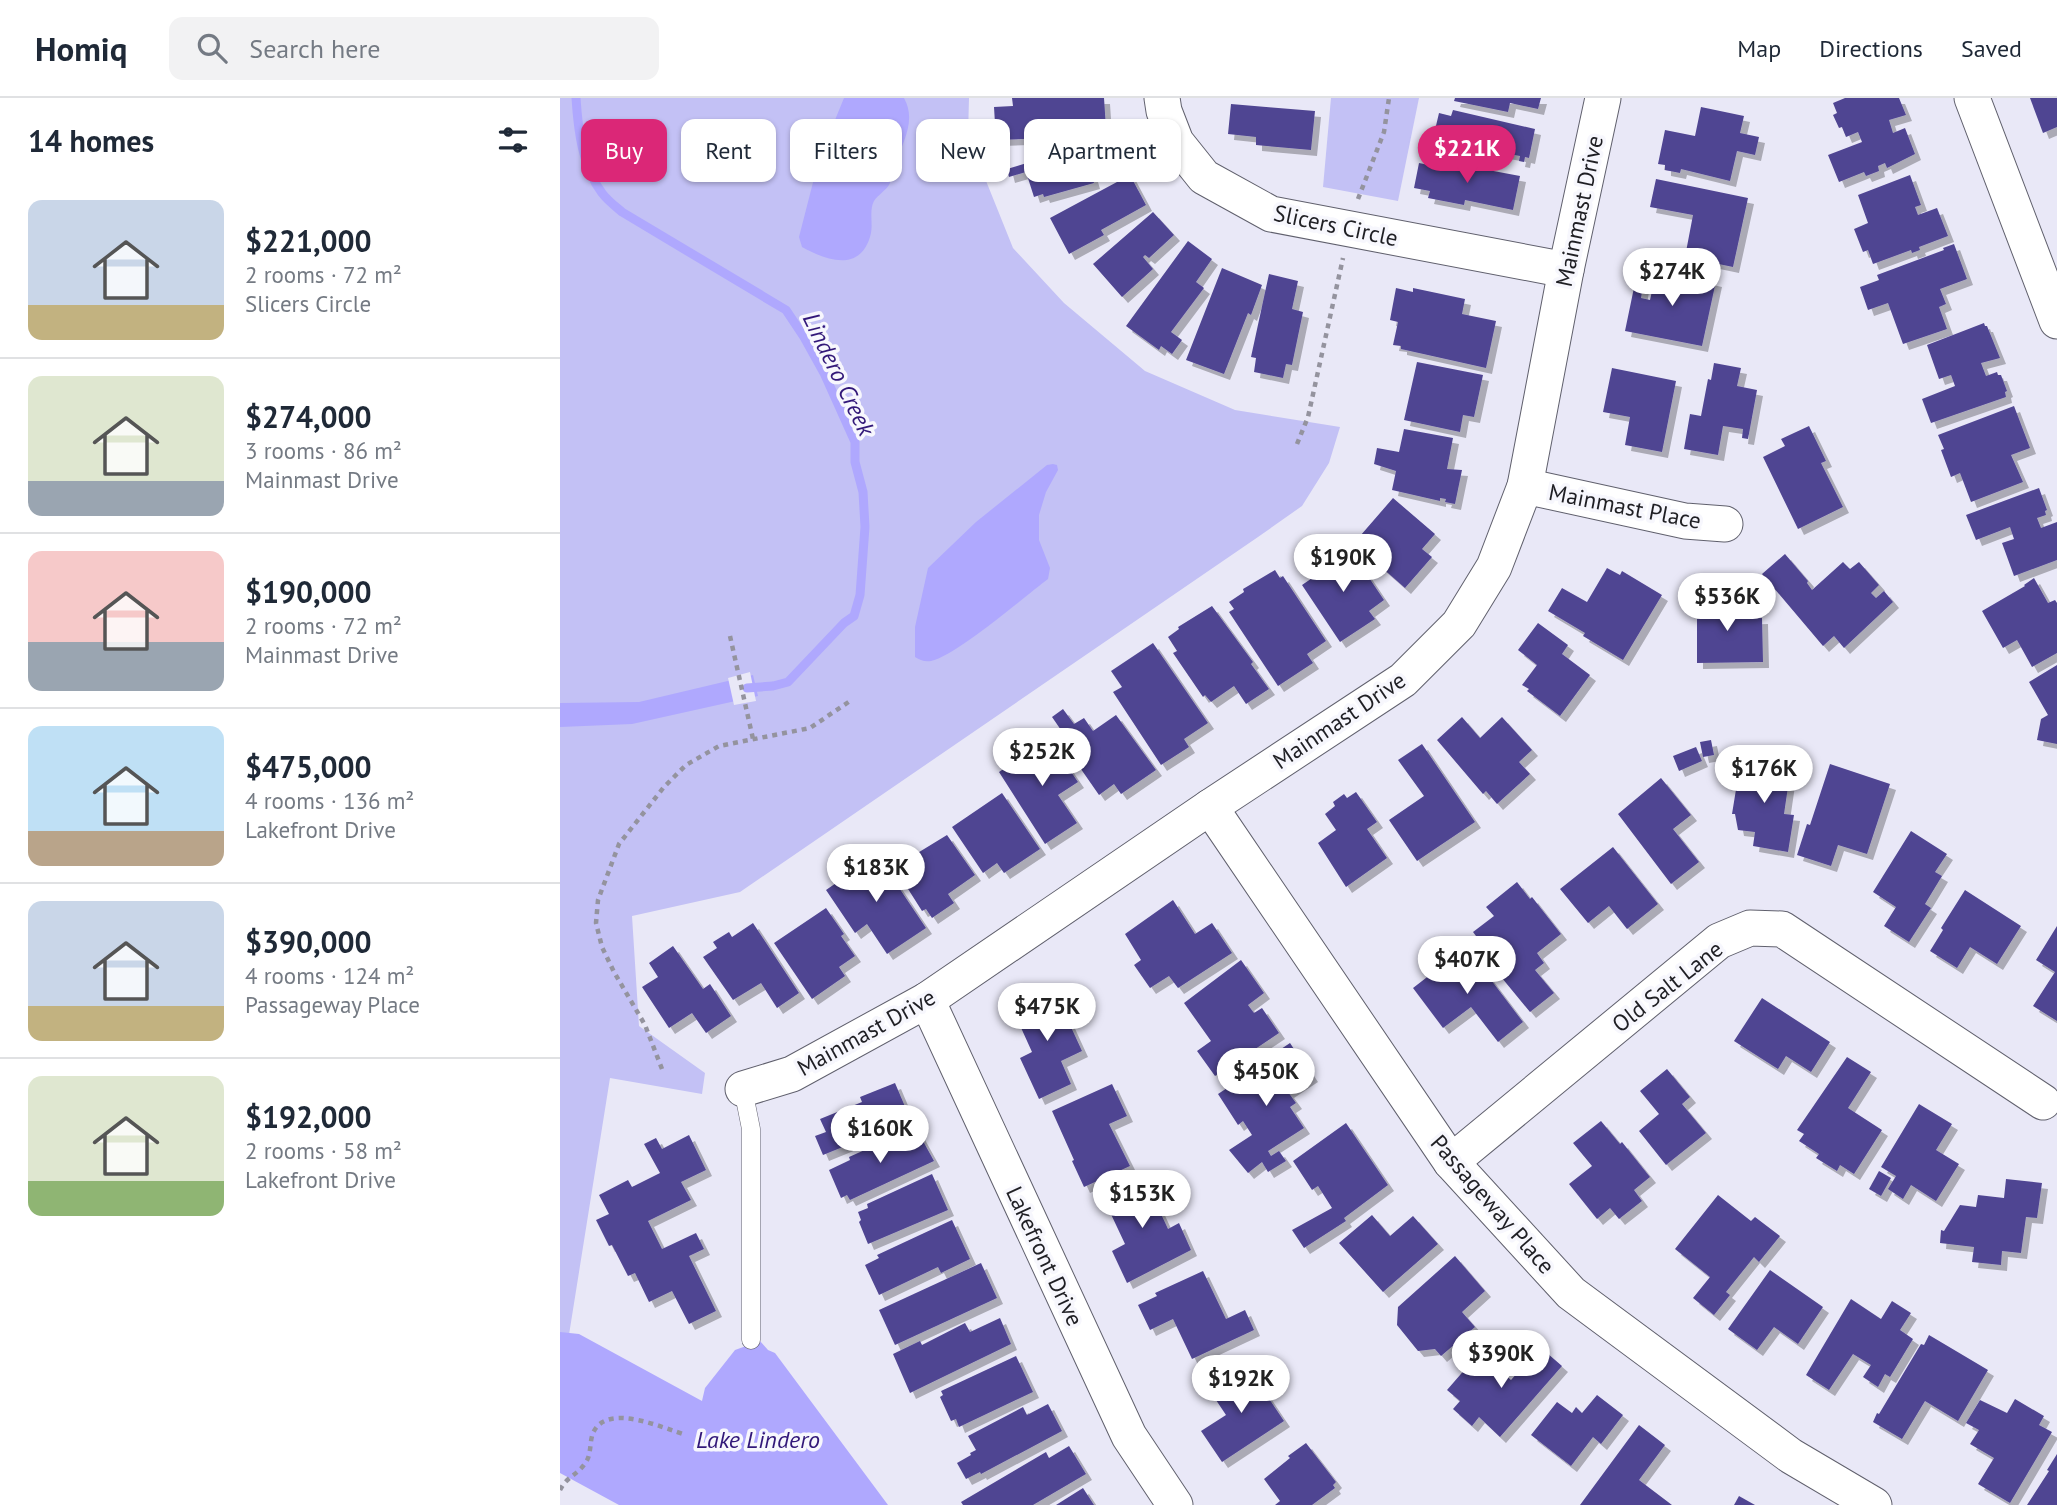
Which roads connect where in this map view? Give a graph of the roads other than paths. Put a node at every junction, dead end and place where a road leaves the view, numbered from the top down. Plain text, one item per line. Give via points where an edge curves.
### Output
1 (1163, 98) edge
2 (1602, 98) edge
3 (1972, 98) edge
4 (1566, 270) junction
5 (2057, 321) edge
6 (1525, 486) junction
7 (1725, 524) dead end
8 (1210, 807) junction
9 (927, 1000) junction
10 (743, 1089) joint
11 (2043, 1102) dead end
12 (1451, 1162) junction
13 (751, 1340) dead end
14 (1175, 1505) edge
15 (1874, 1505) edge

1 - 4 street, Slicers Circle via 1176,142 1204,177 1271,214
2 - 4 street, Mainmast Drive
3 - 5 street
4 - 6 street, Mainmast Drive
6 - 7 street, Mainmast Place via 1685,521
6 - 8 street, Mainmast Drive via 1494,567 1459,624 1403,680
8 - 9 street, Mainmast Drive
8 - 12 street, Passageway Place
9 - 10 street, Mainmast Drive via 792,1074
9 - 14 street, Lakefront Drive via 1129,1436
10 - 13 lane via 751,1129
11 - 12 street, Old Salt Lane via 1782,929 1750,928 1719,941
12 - 15 street, Passageway Place via 1571,1293 1791,1456

